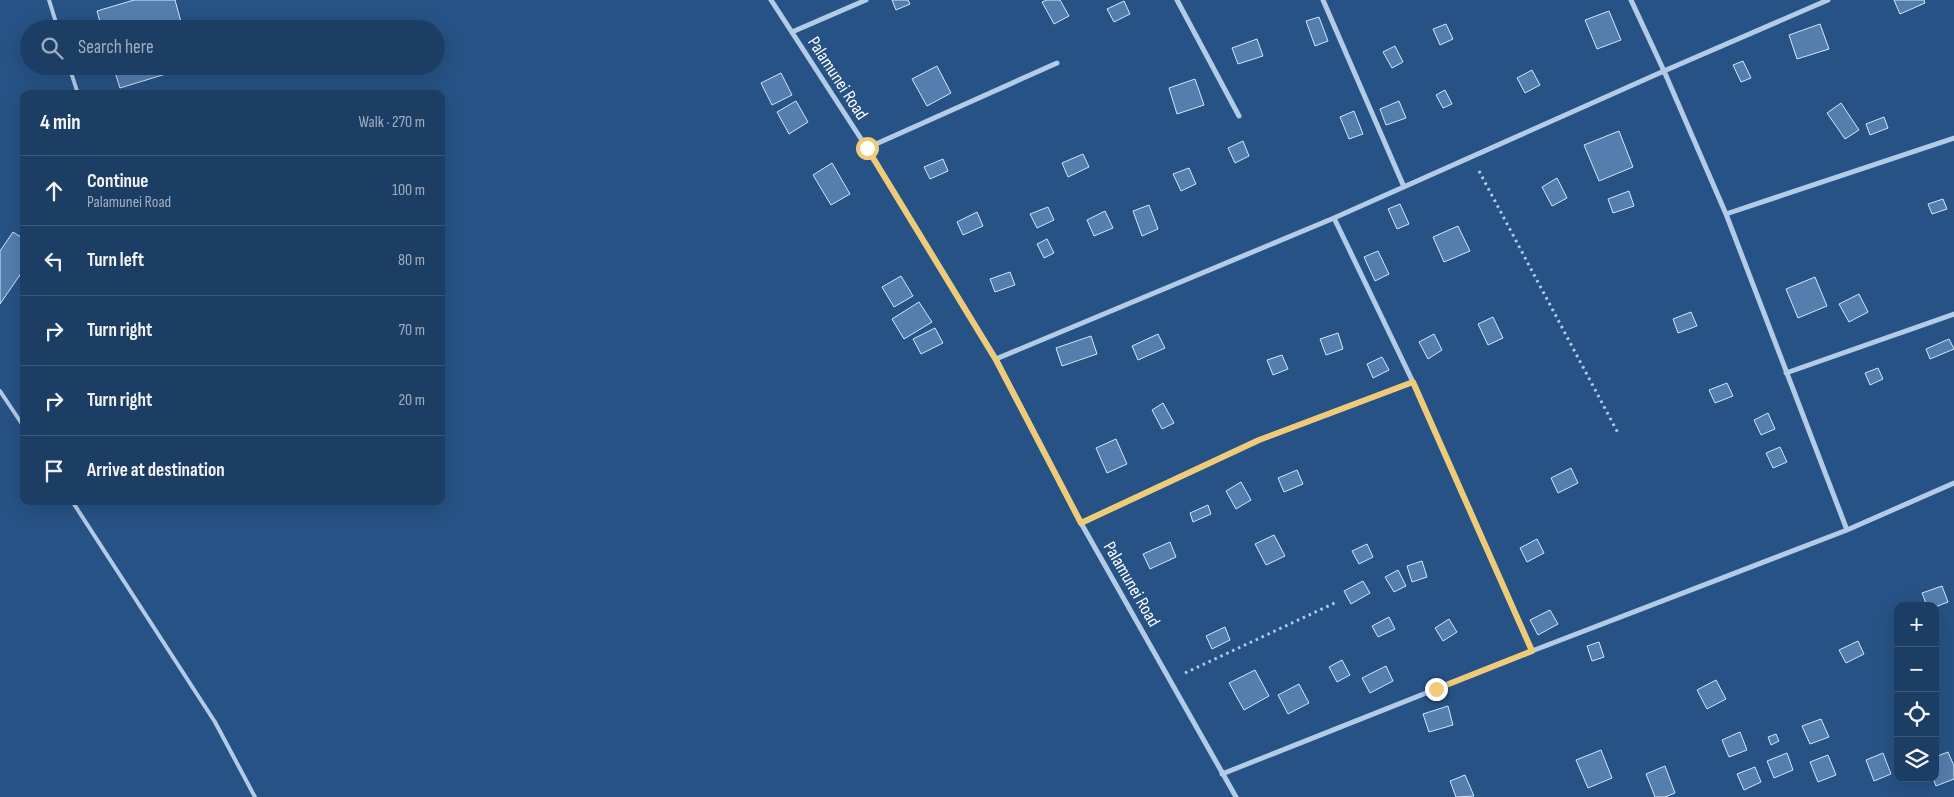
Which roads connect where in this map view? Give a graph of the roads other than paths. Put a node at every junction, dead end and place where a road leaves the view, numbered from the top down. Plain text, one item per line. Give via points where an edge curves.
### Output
1 (49, 0) edge
2 (772, 0) edge
3 (866, 0) edge
4 (1177, 0) edge
5 (1323, 0) edge
6 (1631, 0) edge
7 (1828, 0) edge
8 (55, 20) edge
9 (792, 32) junction
10 (1056, 63) dead end
11 (1664, 71) junction
12 (72, 75) edge
13 (77, 90) edge
14 (1239, 116) dead end
15 (1954, 138) edge
16 (867, 148) junction
17 (1404, 187) junction
18 (1726, 214) junction
19 (1334, 218) junction
20 (1954, 314) edge
21 (996, 360) junction
22 (1786, 373) junction
23 (1413, 382) junction
24 (0, 391) edge
25 (20, 421) edge
26 (1954, 483) edge
27 (75, 505) edge
28 (1081, 523) junction
29 (1847, 530) junction
30 (1532, 651) junction
31 (1222, 774) junction
32 (255, 797) edge
33 (1236, 797) edge

1 - 8 lane
2 - 9 street, Palamunei Road
3 - 9 street
4 - 14 street
5 - 17 street
6 - 11 street
7 - 11 street
9 - 16 street, Palamunei Road
10 - 16 street
11 - 17 street
11 - 18 street
12 - 13 lane
15 - 18 street
16 - 21 street, Palamunei Road
17 - 19 street
18 - 22 street
19 - 21 street
19 - 23 street
20 - 22 street
21 - 28 street, Palamunei Road
22 - 29 street
23 - 28 street via 1259,440
23 - 30 street
24 - 25 lane
26 - 29 street
27 - 32 lane via 215,722
28 - 31 street, Palamunei Road
29 - 30 street
30 - 31 street
31 - 33 street, Palamunei Road

